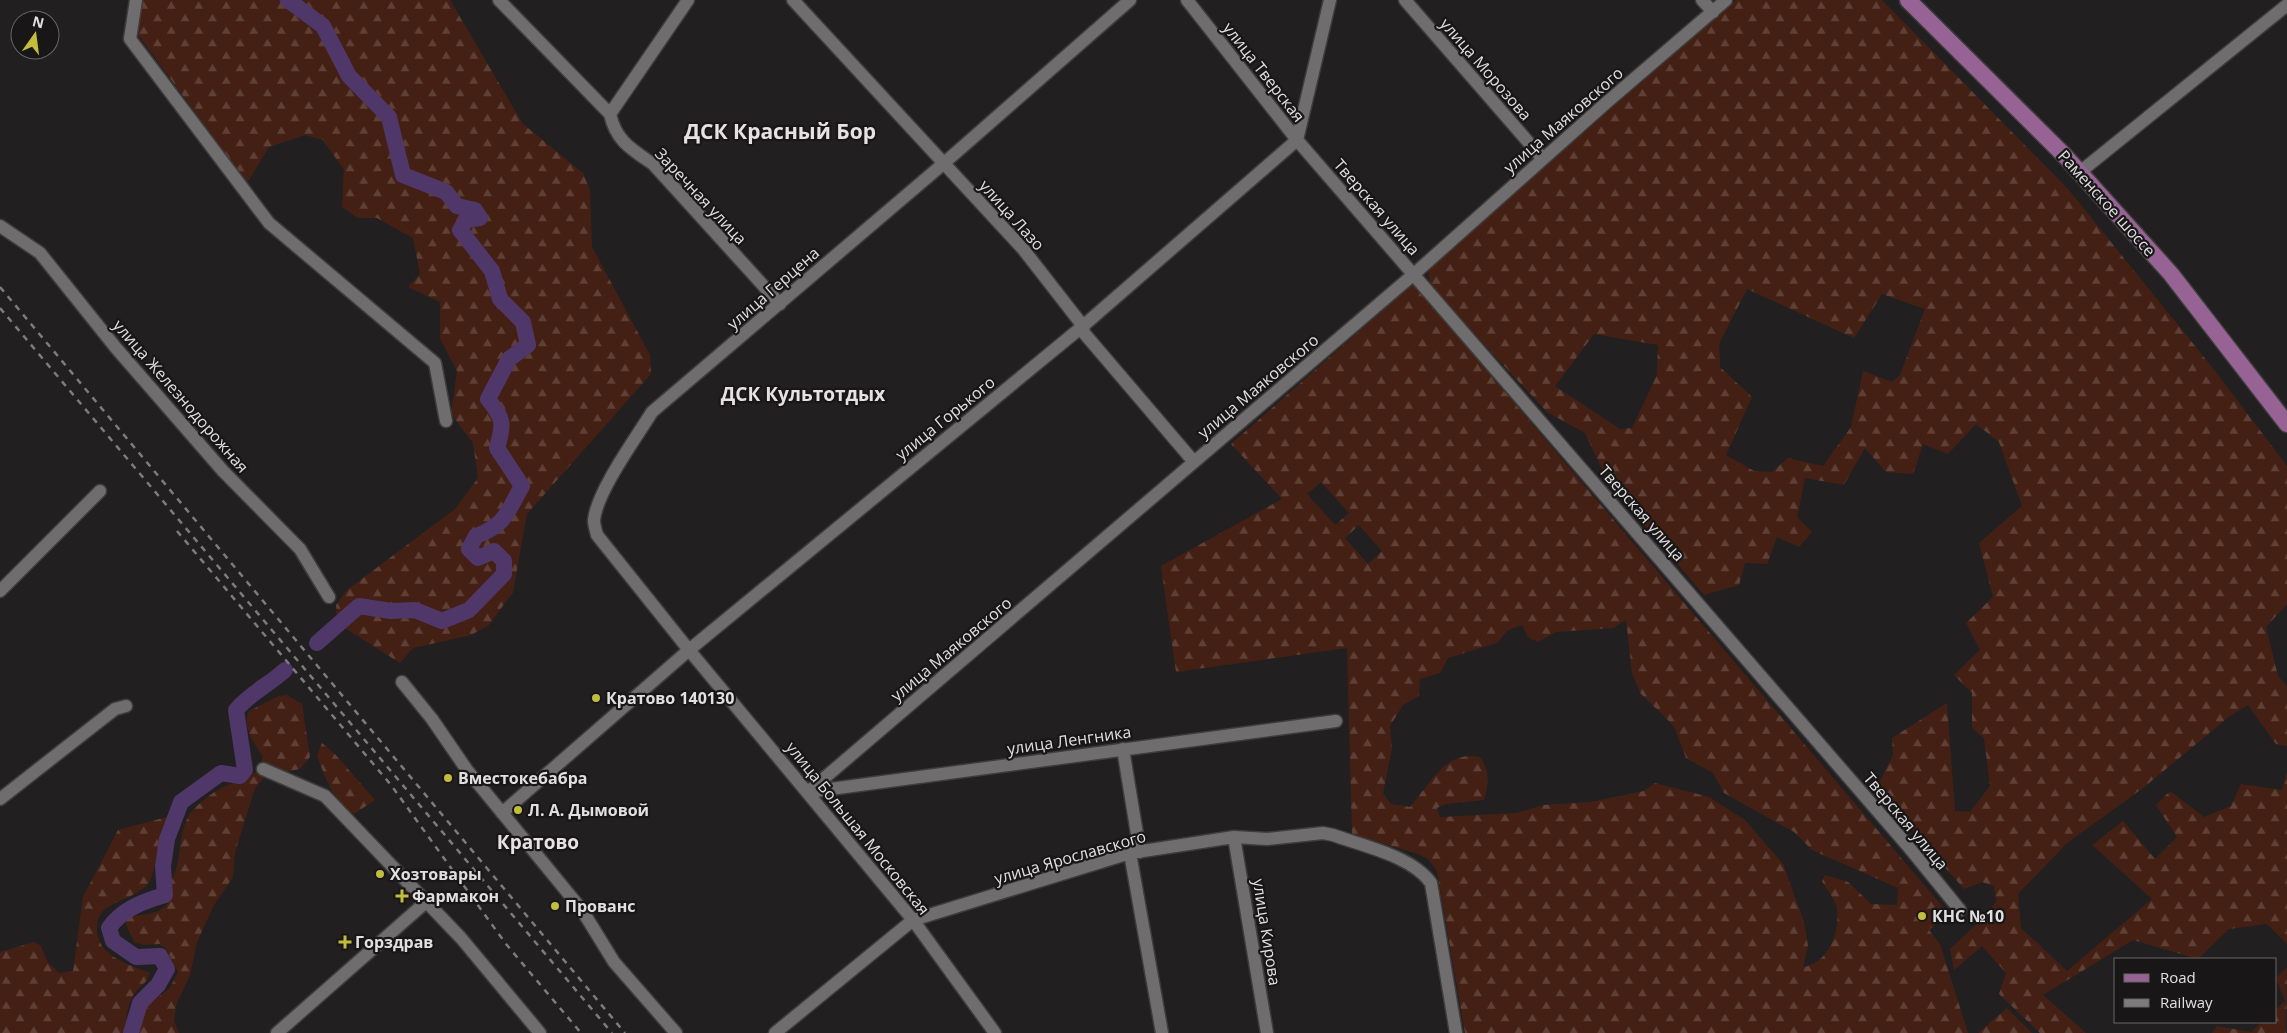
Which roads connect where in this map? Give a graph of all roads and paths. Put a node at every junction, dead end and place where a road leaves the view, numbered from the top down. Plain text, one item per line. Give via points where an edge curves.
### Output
1 (136, 0) edge
2 (500, 0) edge
3 (688, 0) edge
4 (793, 0) edge
5 (1130, 0) edge
6 (1187, 0) edge
7 (1330, 0) edge
8 (1405, 0) edge
9 (1702, 0) edge
10 (1726, 0) edge
11 (1908, 0) edge
12 (2287, 6) edge
13 (1713, 12) junction
14 (610, 114) junction
15 (1297, 140) junction
16 (1543, 160) junction
17 (944, 164) junction
18 (2080, 172) junction
19 (0, 226) edge
20 (1414, 274) junction
21 (780, 304) junction
22 (1083, 326) junction
23 (2284, 415) edge
24 (446, 421) dead end
25 (1194, 462) junction
26 (100, 491) dead end
27 (0, 591) edge
28 (329, 597) dead end
29 (689, 650) junction
30 (402, 682) dead end
31 (126, 706) dead end
32 (1336, 721) dead end
33 (1123, 749) junction
34 (263, 769) dead end
35 (808, 792) junction
36 (0, 799) edge
37 (502, 813) junction
38 (1234, 837) junction
39 (1135, 852) junction
40 (426, 902) junction
41 (1960, 910) dead end
42 (913, 920) junction
43 (277, 1033) edge
44 (540, 1033) edge
45 (676, 1033) edge
46 (775, 1033) edge
47 (995, 1033) edge
48 (1162, 1033) edge
49 (1267, 1033) edge
50 (1456, 1033) edge

1 - 24 street via 130,39 269,223 435,363
2 - 14 street, Заречная улица
3 - 14 street
4 - 17 street, улица Лазо
5 - 17 street, улица Герцена
6 - 15 street, улица Тверская
7 - 15 street
8 - 16 street, улица Морозова
9 - 13 street
10 - 13 street, улица Маяковского
11 - 18 main road, Раменское шоссе
12 - 18 street
13 - 16 street, улица Маяковского
14 - 21 street, Заречная улица via 614,130 630,148 653,164
15 - 20 street, Тверская улица
15 - 22 street, улица Горького
16 - 20 street, улица Маяковского
17 - 21 street, улица Герцена
17 - 22 street, улица Лазо via 1023,250
18 - 23 main road, Раменское шоссе via 2171,274
19 - 28 street, улица Железнодорожная via 40,253 116,348 217,463 300,549
20 - 25 street, улица Маяковского
20 - 41 street, Тверская улица via 1907,844
21 - 29 street, улица Герцена via 652,412 600,500 594,520 597,535
22 - 25 street, улица Лазо via 1084,333
22 - 29 street, улица Горького
25 - 35 street, улица Маяковского
26 - 27 street
29 - 35 street, улица Большая Московская
29 - 37 street, улица Горького
30 - 37 street via 466,770
31 - 36 street via 115,709
32 - 33 street, улица Ленгника
33 - 35 street, улица Ленгника
33 - 39 street
34 - 40 street via 326,796
35 - 42 street, улица Большая Московская
37 - 45 street via 582,910 614,962
38 - 39 street, улица Ярославского
38 - 49 street, улица Кирова
38 - 50 street, улица Ярославского via 1267,839 1333,834 1418,869 1431,883
39 - 42 street, улица Ярославского
39 - 48 street
40 - 43 street
40 - 44 street via 461,938
42 - 46 street, улица Ярославского
42 - 47 street, улица Большая Московская

